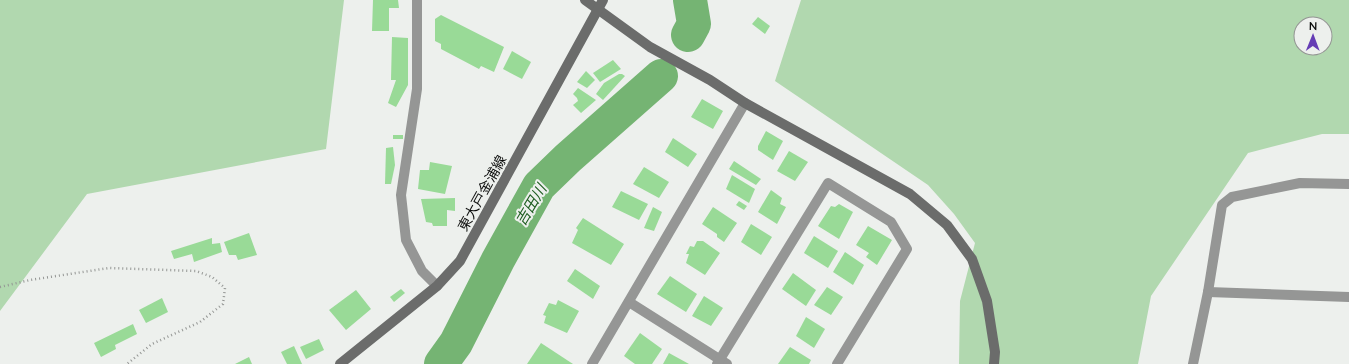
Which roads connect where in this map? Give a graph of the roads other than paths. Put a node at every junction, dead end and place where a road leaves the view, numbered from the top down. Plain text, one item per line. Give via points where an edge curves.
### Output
1 (416, 0) edge
2 (585, 0) edge
3 (600, 4) edge
4 (745, 103) junction
5 (1349, 184) edge
6 (437, 286) junction
7 (1208, 292) junction
8 (1349, 297) edge
9 (629, 302) junction
10 (721, 362) edge
11 (340, 364) edge
12 (592, 364) edge
13 (837, 364) edge
14 (994, 364) edge
15 (1193, 364) edge

1 - 6 street via 417,89 401,195 406,240 422,271
2 - 3 street
3 - 4 street via 650,47 710,80
3 - 6 street, 東大戸金浦線 via 460,261
4 - 9 street
4 - 14 street via 910,194 947,226 972,259 987,301 995,352
5 - 7 street via 1300,183 1232,197 1222,206
6 - 11 street, 東大戸金浦線
7 - 8 street
7 - 15 street
9 - 10 street
9 - 12 street
10 - 13 street via 828,183 891,222 907,249

